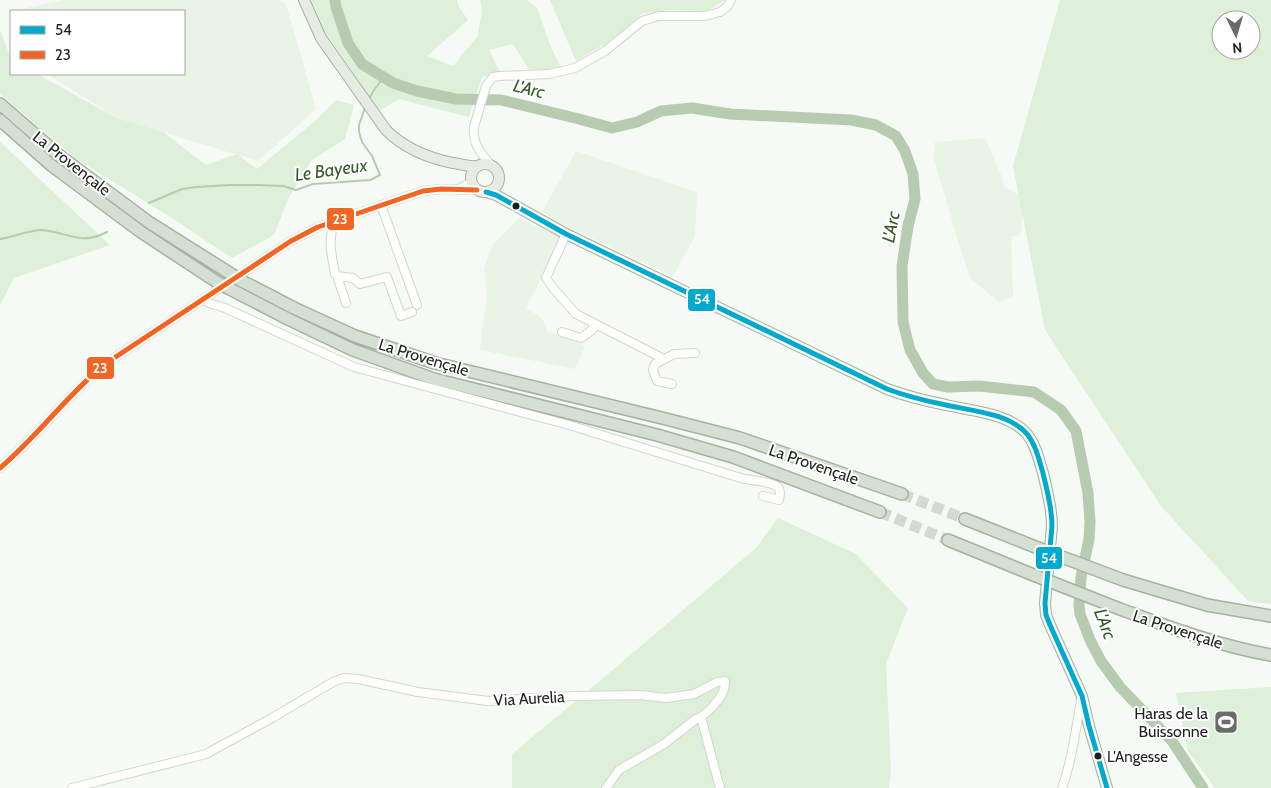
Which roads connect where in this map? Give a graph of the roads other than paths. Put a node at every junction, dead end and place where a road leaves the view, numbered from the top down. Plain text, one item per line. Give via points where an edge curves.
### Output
1 (304, 0) edge
2 (732, 0) edge
3 (0, 104) edge
4 (0, 120) edge
5 (443, 162) junction
6 (483, 162) junction
7 (498, 181) junction
8 (476, 186) junction
9 (381, 205) junction
10 (530, 215) junction
11 (334, 221) junction
12 (566, 234) junction
13 (338, 276) junction
14 (203, 299) junction
15 (346, 304) dead end
16 (596, 324) junction
17 (562, 332) dead end
18 (695, 353) dead end
19 (664, 359) junction
20 (672, 384) dead end
21 (0, 468) edge
22 (902, 494) tunnel mouth
23 (763, 496) dead end
24 (880, 512) tunnel mouth
25 (964, 519) tunnel mouth
26 (948, 540) tunnel mouth
27 (1271, 616) edge
28 (1271, 655) edge
29 (1082, 696) junction
30 (701, 718) junction
31 (110, 778) junction
32 (72, 788) edge
33 (110, 788) edge
34 (606, 788) edge
35 (720, 788) edge
36 (1062, 788) edge
37 (1107, 788) edge

1 - 5 main road via 321,38 386,130 403,145
2 - 6 street via 720,12 705,16 659,16 642,21 605,52 575,68 549,74 493,77 486,86 474,127 474,139
3 - 22 highway, La Provençale via 60,156 150,223 236,277 355,336 435,363 740,438
4 - 24 highway, La Provençale, bridge via 51,165 140,232 217,282 353,350 434,379 733,456
5 - 6 main road via 469,166
5 - 8 main road
6 - 7 main road via 496,169
6 - 8 main road via 471,172
7 - 8 main road via 494,188
7 - 10 main road
8 - 9 street via 423,191
8 - 10 main road
9 - 11 street
9 - 13 street via 415,309 401,316 387,277 360,284 352,278
10 - 12 main road
11 - 13 street via 330,249
11 - 14 street via 291,240
12 - 16 street via 546,278 576,314
12 - 29 main road via 887,389 929,402 992,415 1019,426 1035,448 1050,504 1052,526 1046,615
13 - 15 street
14 - 21 street via 95,372
14 - 23 street via 354,368 569,425 744,479 777,486 780,490 779,500
16 - 17 street via 581,338
16 - 19 street
18 - 19 street via 674,354
19 - 20 street via 654,364 655,378
25 - 27 highway, La Provençale, bridge via 1123,580 1207,606
26 - 28 highway, La Provençale, bridge via 1204,639
29 - 36 street
29 - 37 main road
30 - 31 street, Via Aurelia via 724,690 725,681 694,694 666,698 574,696 488,701 344,678 206,754
30 - 34 street via 620,770
30 - 35 street
31 - 32 street
31 - 33 street

